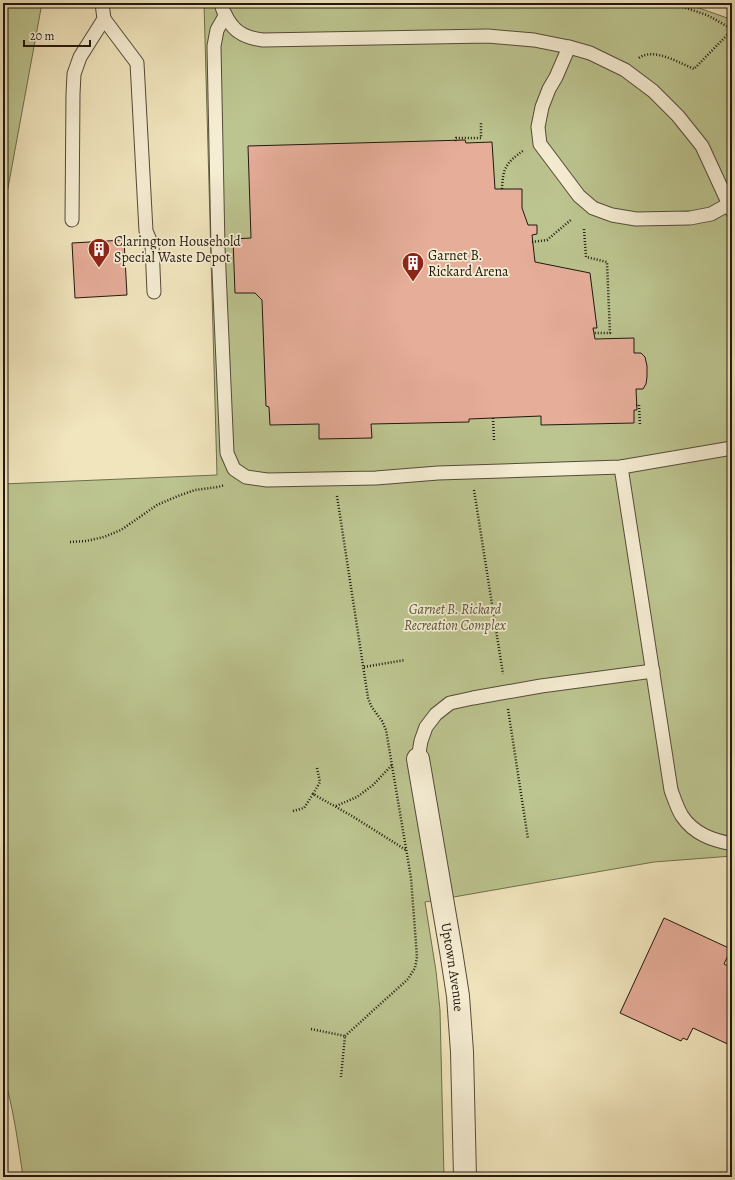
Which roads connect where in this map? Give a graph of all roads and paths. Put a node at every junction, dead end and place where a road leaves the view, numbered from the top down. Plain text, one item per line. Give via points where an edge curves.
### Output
1 (102, 3) edge
2 (221, 3) edge
3 (671, 3) edge
4 (225, 16) junction
5 (104, 19) junction
6 (732, 29) edge
7 (569, 47) junction
8 (625, 70) junction
9 (481, 122) dead end
10 (455, 141) dead end
11 (525, 149) dead end
12 (502, 189) dead end
13 (731, 208) edge
14 (572, 219) dead end
15 (72, 220) dead end
16 (584, 229) dead end
17 (532, 242) dead end
18 (154, 292) dead end
19 (594, 333) dead end
20 (636, 405) dead end
21 (493, 418) dead end
22 (640, 425) dead end
23 (494, 440) dead end
24 (732, 448) edge
25 (621, 467) junction
26 (246, 477) junction
27 (473, 484) dead end
28 (337, 492) dead end
29 (70, 542) dead end
30 (406, 660) dead end
31 (364, 667) junction
32 (652, 671) junction
33 (504, 681) dead end
34 (508, 705) dead end
35 (418, 759) joint
36 (392, 765) junction
37 (317, 768) dead end
38 (313, 794) junction
39 (336, 806) junction
40 (293, 811) dead end
41 (528, 839) dead end
42 (732, 844) edge
43 (406, 850) junction
44 (311, 1029) dead end
45 (345, 1036) junction
46 (341, 1077) dead end
47 (465, 1177) edge

1 - 5 lane
2 - 4 lane
3 - 6 path via 707,15
4 - 7 lane via 239,32 253,39 263,40 488,36 534,40
4 - 26 lane via 217,30 214,46 226,453 234,469
5 - 15 lane via 80,57 74,74
5 - 18 lane via 137,63 146,231 152,245
6 - 8 path via 694,69 658,54 643,55
7 - 8 lane via 590,53
7 - 13 lane via 542,107 538,127 540,144 579,196 594,208 612,215 636,219 690,218
8 - 13 lane via 653,91 678,116 702,146
9 - 10 path via 481,138 456,138
11 - 12 path via 506,166
14 - 17 path via 547,240
16 - 19 path via 586,257 607,262 610,333
20 - 22 path via 639,405
21 - 23 path
24 - 25 lane
25 - 26 lane via 438,473 376,478 268,480
25 - 32 lane
26 - 29 path via 218,488 196,490 157,505 121,530 104,538
27 - 33 path
28 - 31 path
30 - 31 path
31 - 36 path via 368,698 386,730
32 - 35 lane via 541,686 450,703 436,714 426,727
32 - 42 lane via 671,790 682,816 696,832
34 - 41 path
35 - 47 street, Uptown Avenue via 458,996
36 - 39 path via 357,797
36 - 43 path
37 - 38 path via 320,782
38 - 39 path
38 - 40 path via 304,808
39 - 43 path
43 - 45 path via 413,897 417,957 415,968 408,979
44 - 45 path
45 - 46 path

